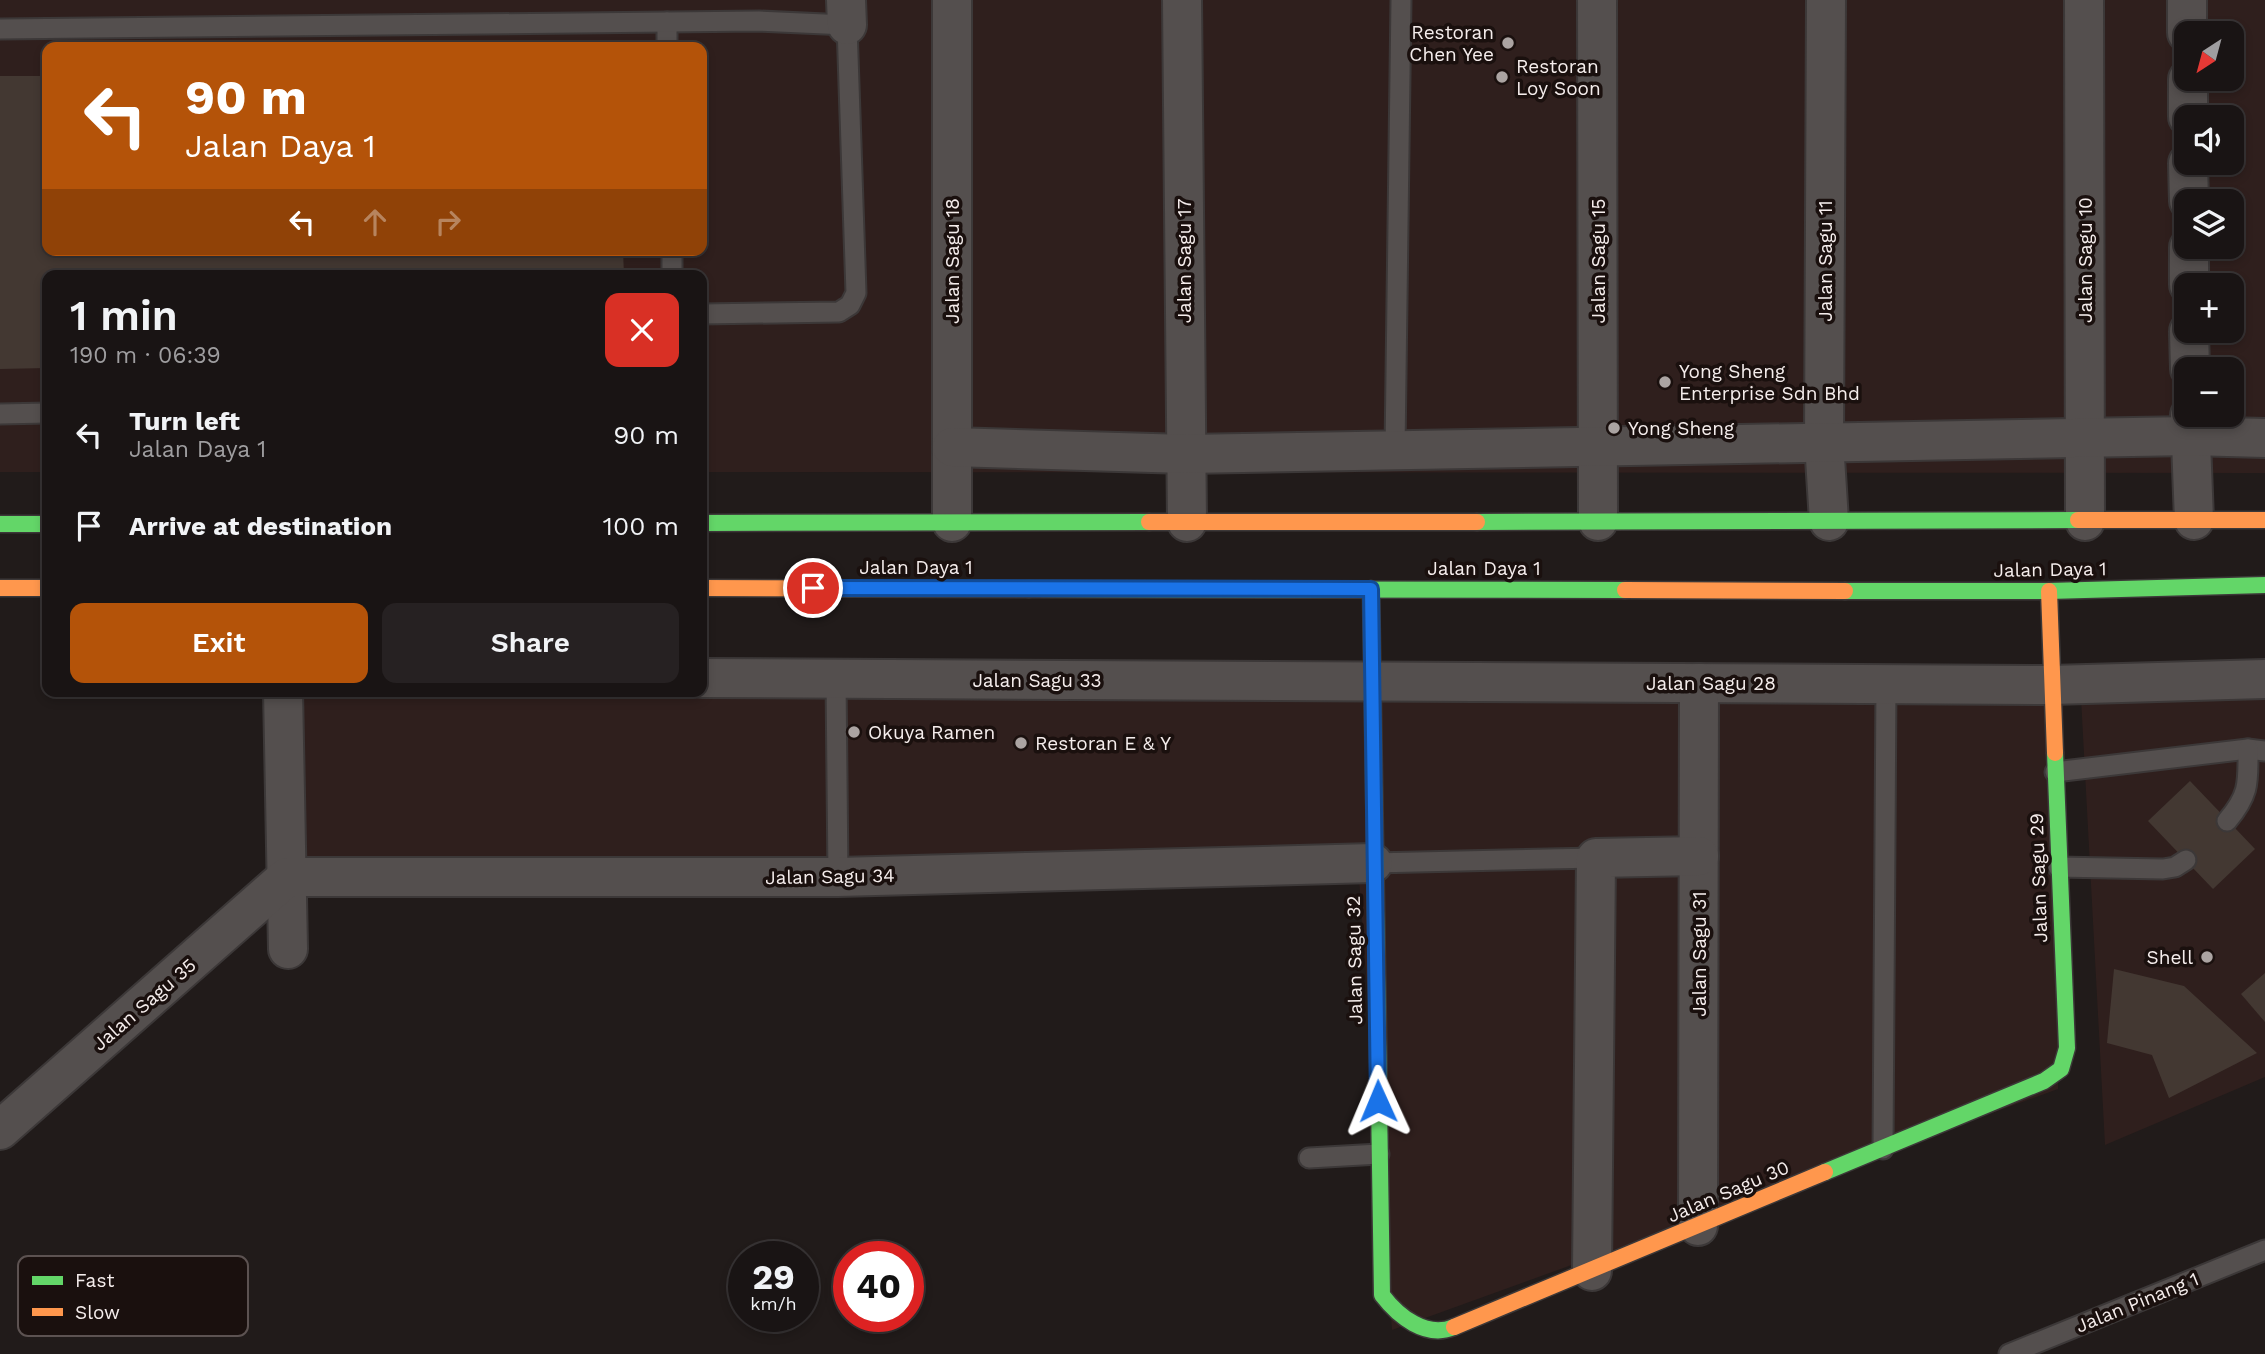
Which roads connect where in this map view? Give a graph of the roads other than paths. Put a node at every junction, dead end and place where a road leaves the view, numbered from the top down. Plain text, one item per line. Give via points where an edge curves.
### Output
1 (952, 0) edge
2 (1182, 0) edge
3 (1401, 0) edge
4 (1597, 0) edge
5 (1826, 0) edge
6 (2084, 0) edge
7 (2187, 0) edge
8 (846, 13) edge
9 (2187, 21) edge
10 (667, 22) junction
11 (0, 29) edge
12 (667, 42) edge
13 (707, 314) edge
14 (42, 413) edge
15 (0, 414) edge
16 (2174, 427) edge
17 (2190, 427) edge
18 (2202, 427) edge
19 (2085, 437) junction
20 (2265, 438) edge
21 (1824, 442) junction
22 (1598, 446) junction
23 (952, 447) junction
24 (1395, 450) junction
25 (1186, 454) junction
26 (2085, 520) junction
27 (2194, 520) junction
28 (2265, 520) edge
29 (1598, 521) junction
30 (1829, 521) junction
31 (952, 522) junction
32 (1186, 522) junction
33 (707, 523) edge
34 (0, 524) edge
35 (42, 524) edge
36 (2265, 585) edge
37 (0, 587) edge
38 (42, 588) edge
39 (707, 588) edge
40 (1371, 589) junction
41 (2049, 591) junction
42 (707, 678) edge
43 (836, 679) junction
44 (2265, 679) edge
45 (1371, 681) junction
46 (1699, 683) junction
47 (1886, 684) junction
48 (2051, 685) junction
49 (283, 697) edge
50 (2256, 750) edge
51 (2055, 772) junction
52 (2227, 821) dead end
53 (1699, 856) junction
54 (1596, 859) junction
55 (2186, 860) dead end
56 (1373, 863) junction
57 (2058, 867) junction
58 (287, 877) junction
59 (838, 877) junction
60 (288, 949) dead end
61 (2061, 1069) joint
62 (0, 1130) edge
63 (1883, 1149) junction
64 (1379, 1154) junction
65 (1309, 1158) dead end
66 (1698, 1226) junction
67 (2265, 1250) edge
68 (1592, 1271) junction
69 (1407, 1322) joint
70 (2008, 1354) edge

1 - 23 street, Jalan Sagu 18
2 - 25 street, Jalan Sagu 17
3 - 24 lane
4 - 22 street, Jalan Sagu 15
5 - 21 street, Jalan Sagu 11
6 - 19 street, Jalan Sagu 10
7 - 9 street
8 - 10 lane
8 - 13 lane via 856,293 850,305 839,312
10 - 11 lane
10 - 12 lane
14 - 15 lane
16 - 19 street
17 - 27 street
18 - 20 street
19 - 21 street
19 - 26 street, Jalan Sagu 10
21 - 22 street
21 - 30 street, Jalan Sagu 11
22 - 24 street
22 - 29 street, Jalan Sagu 15
23 - 25 street
23 - 31 street, Jalan Sagu 18
24 - 25 street
25 - 32 street, Jalan Sagu 17
26 - 27 main road
26 - 30 main road
27 - 28 main road
29 - 30 main road
29 - 32 main road
31 - 32 main road
31 - 33 main road
34 - 35 main road
36 - 41 main road, Jalan Daya 1
37 - 38 main road
39 - 40 main road, Jalan Daya 1
40 - 41 main road, Jalan Daya 1
40 - 45 main road, Jalan Sagu 32
41 - 48 main road, Jalan Sagu 29
42 - 43 street, Jalan Sagu 33
43 - 45 street, Jalan Sagu 33
43 - 59 lane
44 - 48 street, Jalan Sagu 28
45 - 46 street, Jalan Sagu 28
45 - 56 main road, Jalan Sagu 32
46 - 47 street, Jalan Sagu 28
46 - 53 street, Jalan Sagu 31
47 - 48 street, Jalan Sagu 28
47 - 63 lane
48 - 51 main road, Jalan Sagu 29
49 - 58 street
50 - 51 lane
50 - 52 lane via 2244,802
51 - 57 main road, Jalan Sagu 29
53 - 54 street
53 - 66 street, Jalan Sagu 31
54 - 56 lane
54 - 68 street
55 - 57 lane via 2164,869
56 - 59 street, Jalan Sagu 34
56 - 64 main road, Jalan Sagu 32
57 - 61 main road, Jalan Sagu 29 via 2067,1048
58 - 59 street, Jalan Sagu 34
58 - 60 street
58 - 62 street, Jalan Sagu 35
61 - 63 main road, Jalan Sagu 30 via 2044,1081
63 - 66 main road, Jalan Sagu 30
64 - 65 lane
64 - 69 main road, Jalan Sagu 32 via 1382,1295
66 - 68 main road, Jalan Sagu 30
67 - 70 lane, Jalan Pinang 1
68 - 69 main road, Jalan Sagu 30 via 1445,1331

